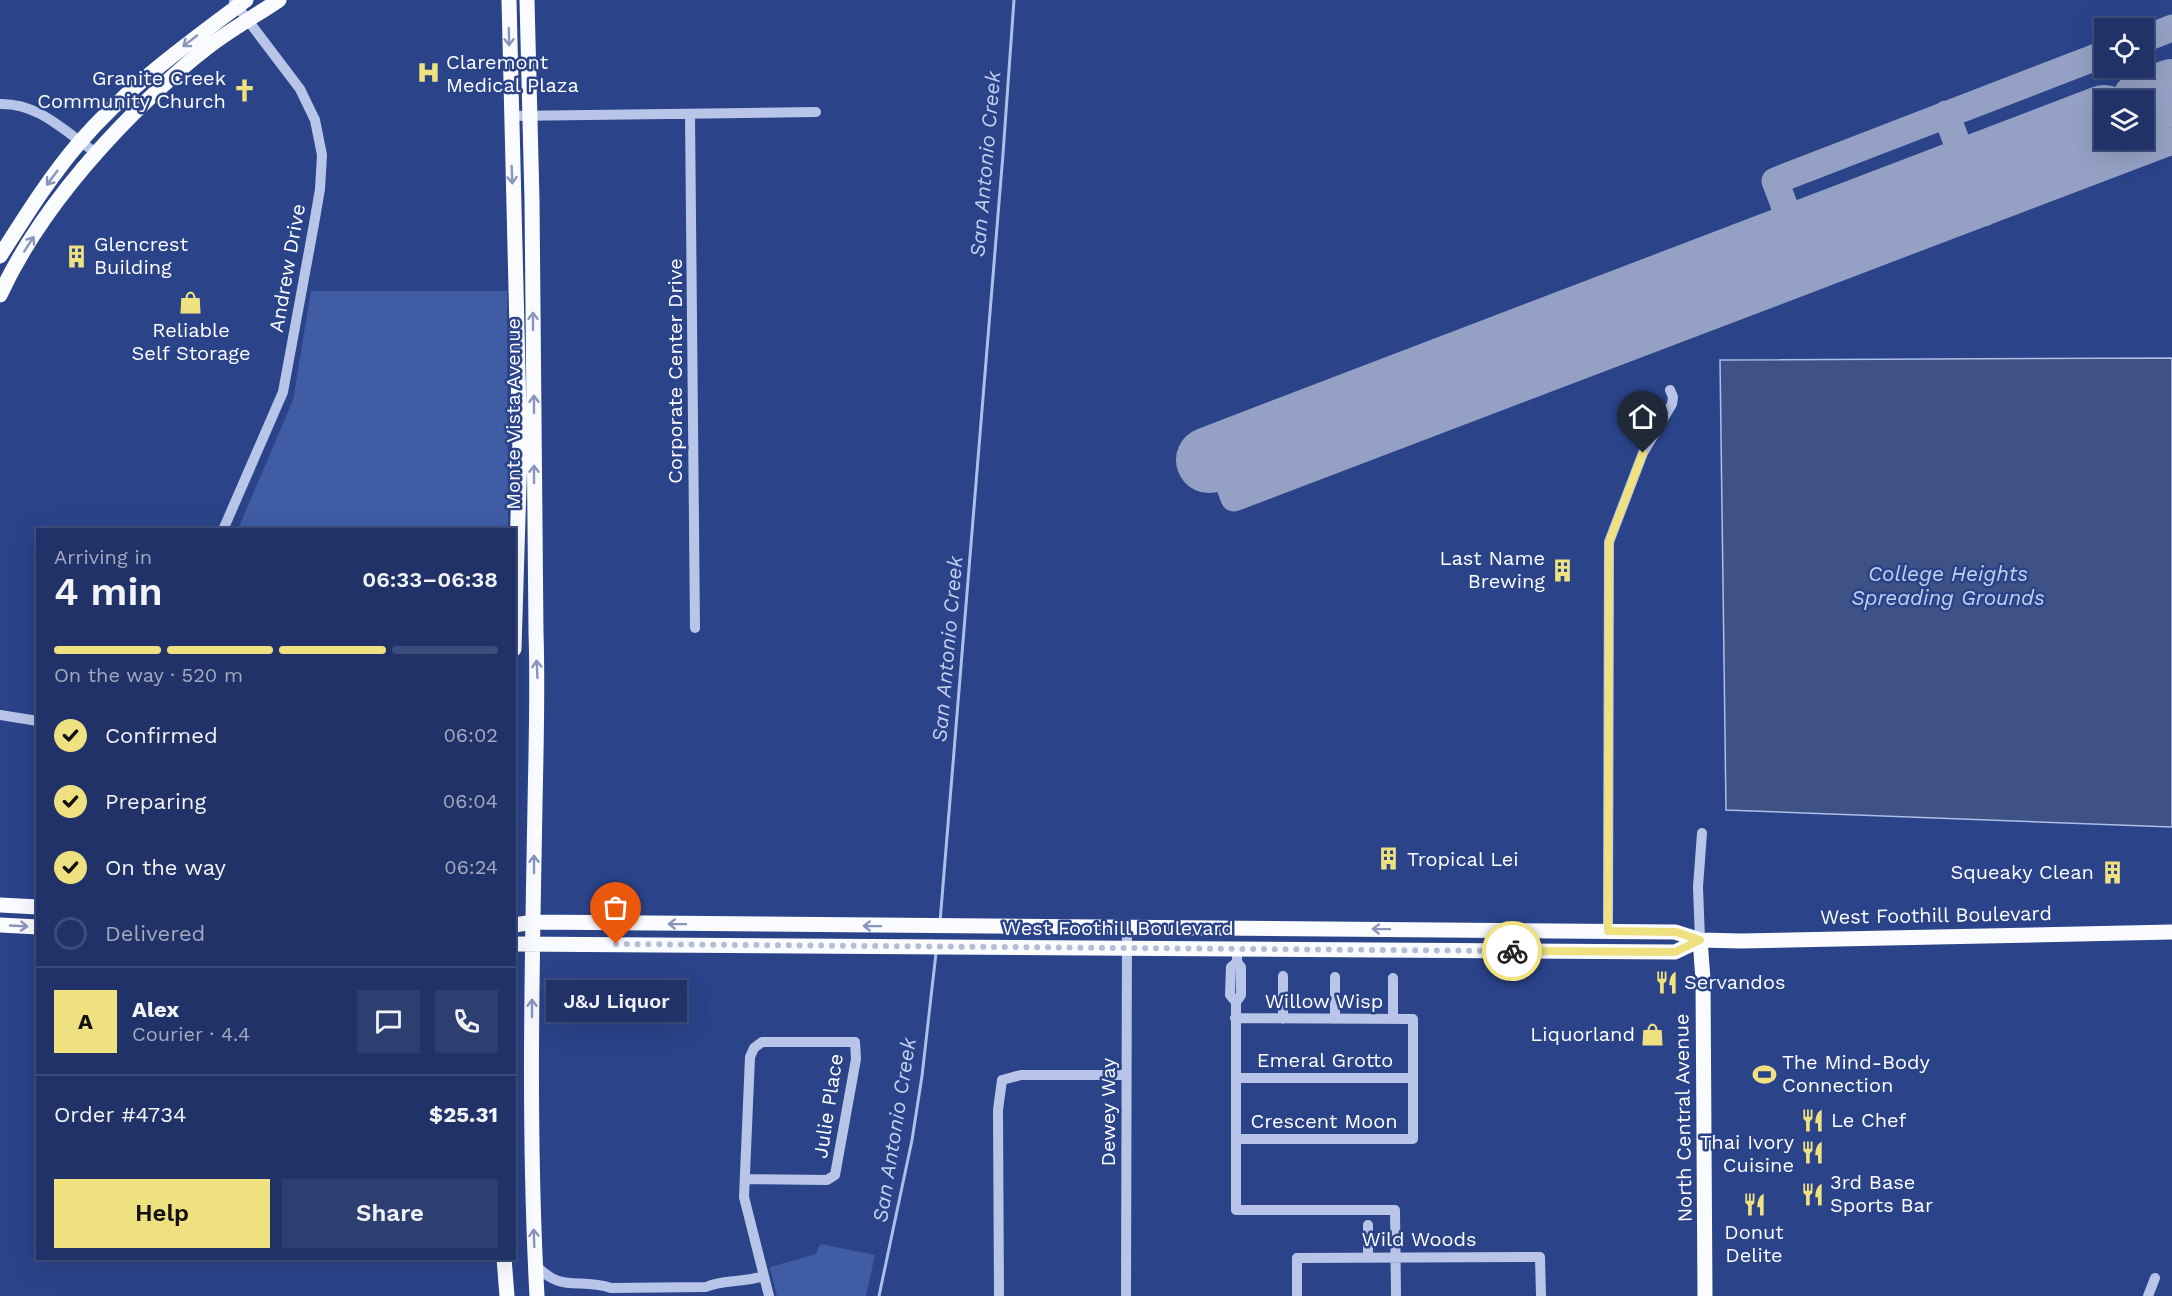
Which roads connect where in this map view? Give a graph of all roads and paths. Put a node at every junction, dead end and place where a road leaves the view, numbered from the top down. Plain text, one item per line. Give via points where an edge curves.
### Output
1 (279, 0) edge
2 (509, 0) edge
3 (527, 0) edge
4 (235, 2) edge
5 (249, 21) junction
6 (0, 104) edge
7 (816, 112) dead end
8 (690, 114) junction
9 (510, 116) junction
10 (530, 116) junction
11 (80, 142) junction
12 (95, 152) junction
13 (0, 256) edge
14 (0, 295) edge
15 (1670, 390) dead end
16 (224, 528) edge
17 (516, 584) edge
18 (695, 628) dead end
19 (0, 715) edge
20 (36, 721) edge
21 (1702, 833) dead end
22 (0, 905) edge
23 (36, 907) edge
24 (534, 922) junction
25 (0, 925) edge
26 (516, 925) edge
27 (792, 925) junction
28 (36, 927) edge
29 (1127, 928) junction
30 (1465, 930) junction
31 (1563, 931) junction
32 (1608, 931) junction
33 (2172, 932) edge
34 (1700, 940) junction
35 (533, 943) junction
36 (516, 944) edge
37 (727, 945) junction
38 (1127, 949) junction
39 (1388, 950) junction
40 (1492, 951) junction
41 (1237, 956) junction
42 (1283, 976) dead end
43 (1335, 976) dead end
44 (1393, 978) dead end
45 (1235, 1018) junction
46 (1283, 1018) junction
47 (1335, 1019) junction
48 (1393, 1019) junction
49 (1125, 1075) junction
50 (1236, 1078) junction
51 (1413, 1078) junction
52 (1236, 1139) junction
53 (745, 1179) junction
54 (1368, 1225) dead end
55 (1368, 1257) junction
56 (1396, 1257) junction
57 (504, 1260) edge
58 (535, 1263) junction
59 (763, 1276) junction
60 (2155, 1278) dead end
61 (707, 1291) edge
62 (611, 1292) edge
63 (507, 1296) edge
64 (537, 1296) edge
65 (769, 1296) edge
66 (999, 1296) edge
67 (1126, 1296) edge
68 (1297, 1296) edge
69 (1396, 1296) edge
70 (1541, 1296) edge
71 (1705, 1296) edge
72 (2148, 1296) edge

1 - 5 main road
2 -> 9 main road, Monte Vista Avenue
3 - 10 main road, Monte Vista Avenue
4 - 5 street, Andrew Drive
4 -> 11 main road via 147,76
5 - 12 main road via 203,50
5 - 16 street, Andrew Drive via 300,89 315,120 322,154 316,213 283,392
6 - 11 street via 44,114
7 - 8 street
8 - 10 street
8 - 18 street, Corporate Center Drive
9 - 10 street
9 -> 17 main road, Monte Vista Avenue via 520,453
24 -> 10 main road, Monte Vista Avenue via 538,689
11 - 12 street
11 -> 13 main road via 48,182
14 -> 12 main road via 64,190
15 - 32 street via 1672,404 1643,453 1609,542
19 - 20 street
21 - 34 street
22 - 23 main road
24 - 26 main road, West Foothill Boulevard
27 -> 24 main road, West Foothill Boulevard
24 - 35 main road, Monte Vista Avenue
25 -> 28 main road
29 -> 27 main road, West Foothill Boulevard
27 - 37 main road via 786,933 741,936
30 -> 29 main road, West Foothill Boulevard
29 - 38 street, Dewey Way
30 - 31 main road, West Foothill Boulevard
30 - 39 main road via 1456,940 1403,940
31 - 32 main road, West Foothill Boulevard
31 - 40 main road via 1553,940 1503,941
32 - 34 main road, West Foothill Boulevard via 1676,932
33 - 34 main road, West Foothill Boulevard
34 - 40 main road, West Foothill Boulevard via 1675,952
34 - 71 main road, North Central Avenue
35 - 36 main road, West Foothill Boulevard
35 - 37 main road, West Foothill Boulevard
58 -> 35 main road, Monte Vista Avenue
37 - 38 main road, West Foothill Boulevard
38 - 41 main road, West Foothill Boulevard
38 - 49 street, Dewey Way
39 - 40 main road, West Foothill Boulevard
39 - 41 main road, West Foothill Boulevard
41 - 45 street via 1231,967 1236,982 1230,995 1236,1002
42 - 46 street
43 - 47 street
44 - 48 street
45 - 46 street, Willow Wisp
45 - 50 street
46 - 47 street, Willow Wisp
47 - 48 street, Willow Wisp
48 - 51 street, Willow Wisp via 1413,1019
49 - 66 street via 1021,1075 1002,1080 998,1110
49 - 67 street, Dewey Way
50 - 51 street, Emeral Grotto
50 - 52 street
51 - 52 street, Crescent Moon via 1413,1139
52 - 56 street via 1236,1210 1395,1210
53 - 53 street, Julie Place via 750,1057 754,1048 762,1042 855,1042 856,1059 836,1175 827,1180
53 - 59 street via 744,1197
54 - 55 street
55 - 56 street, Wild Woods
55 - 68 street, Wild Woods via 1297,1258
56 - 69 street
56 - 70 street, Wild Woods via 1540,1257
57 - 63 main road
58 - 62 street via 551,1279 567,1284 602,1285
58 - 64 main road, Monte Vista Avenue
59 - 61 street via 751,1281 718,1282
59 - 65 street
60 - 72 street
61 - 62 street

